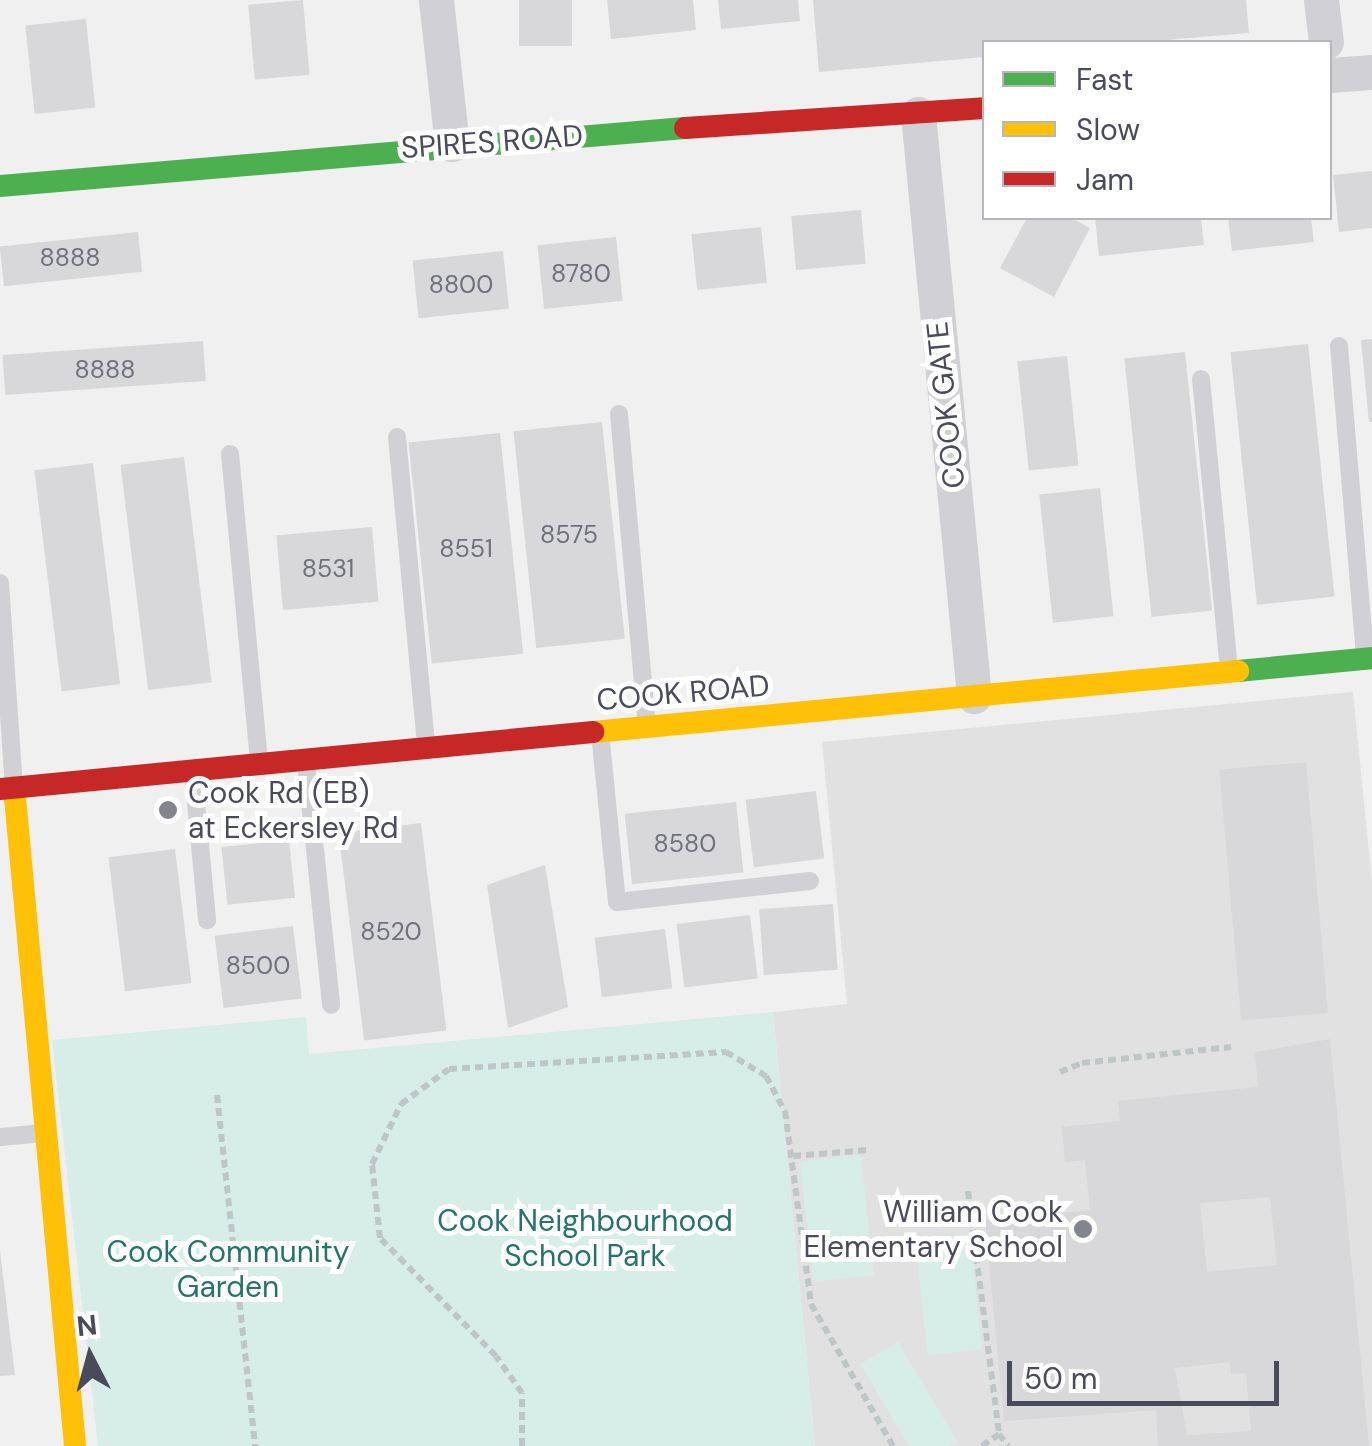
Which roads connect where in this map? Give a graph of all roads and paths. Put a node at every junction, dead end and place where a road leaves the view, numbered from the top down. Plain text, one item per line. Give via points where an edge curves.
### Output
1 (436, 0) edge
2 (1321, 0) edge
3 (1326, 40) edge
4 (1372, 72) edge
5 (1332, 75) edge
6 (982, 108) edge
7 (918, 114) junction
8 (452, 144) junction
9 (0, 186) edge
10 (1340, 346) dead end
11 (1201, 379) dead end
12 (619, 414) dead end
13 (398, 437) dead end
14 (230, 454) dead end
15 (0, 583) edge
16 (1368, 658) edge
17 (1229, 671) junction
18 (974, 696) junction
19 (647, 727) junction
20 (600, 732) junction
21 (426, 748) junction
22 (306, 760) junction
23 (259, 764) junction
24 (193, 770) junction
25 (7, 788) edge
26 (810, 881) dead end
27 (207, 920) dead end
28 (331, 1005) dead end
29 (1231, 1046) dead end
30 (1060, 1072) dead end
31 (217, 1095) dead end
32 (45, 1133) junction
33 (0, 1138) edge
34 (869, 1150) dead end
35 (794, 1156) junction
36 (968, 1191) dead end
37 (999, 1434) junction
38 (75, 1446) edge
39 (255, 1446) edge
40 (522, 1446) edge
41 (893, 1446) edge
42 (982, 1446) edge
43 (1008, 1446) edge

1 - 8 street
2 - 3 street
4 - 5 street
6 - 7 street, SPIRES ROAD
7 - 8 street, SPIRES ROAD
7 - 18 street, COOK GATE
8 - 9 street, SPIRES ROAD
10 - 16 lane
11 - 17 lane
12 - 19 lane
13 - 21 lane
14 - 23 lane
15 - 25 lane
16 - 17 street, COOK ROAD
17 - 18 street, COOK ROAD
18 - 19 street, COOK ROAD
19 - 20 street, COOK ROAD
20 - 21 street, COOK ROAD
20 - 26 lane via 617,902
21 - 22 street, COOK ROAD
22 - 23 street, COOK ROAD
22 - 28 lane
23 - 24 street, COOK ROAD
24 - 25 street, COOK ROAD
24 - 27 lane
25 - 32 street
29 - 30 path via 1082,1063
31 - 39 path
32 - 33 lane
32 - 38 street
34 - 35 path
35 - 40 path via 786,1110 766,1076 726,1052 450,1069 401,1104 372,1164 380,1238 496,1356 522,1392
35 - 41 path via 811,1304
36 - 37 path
37 - 42 path
37 - 43 path

